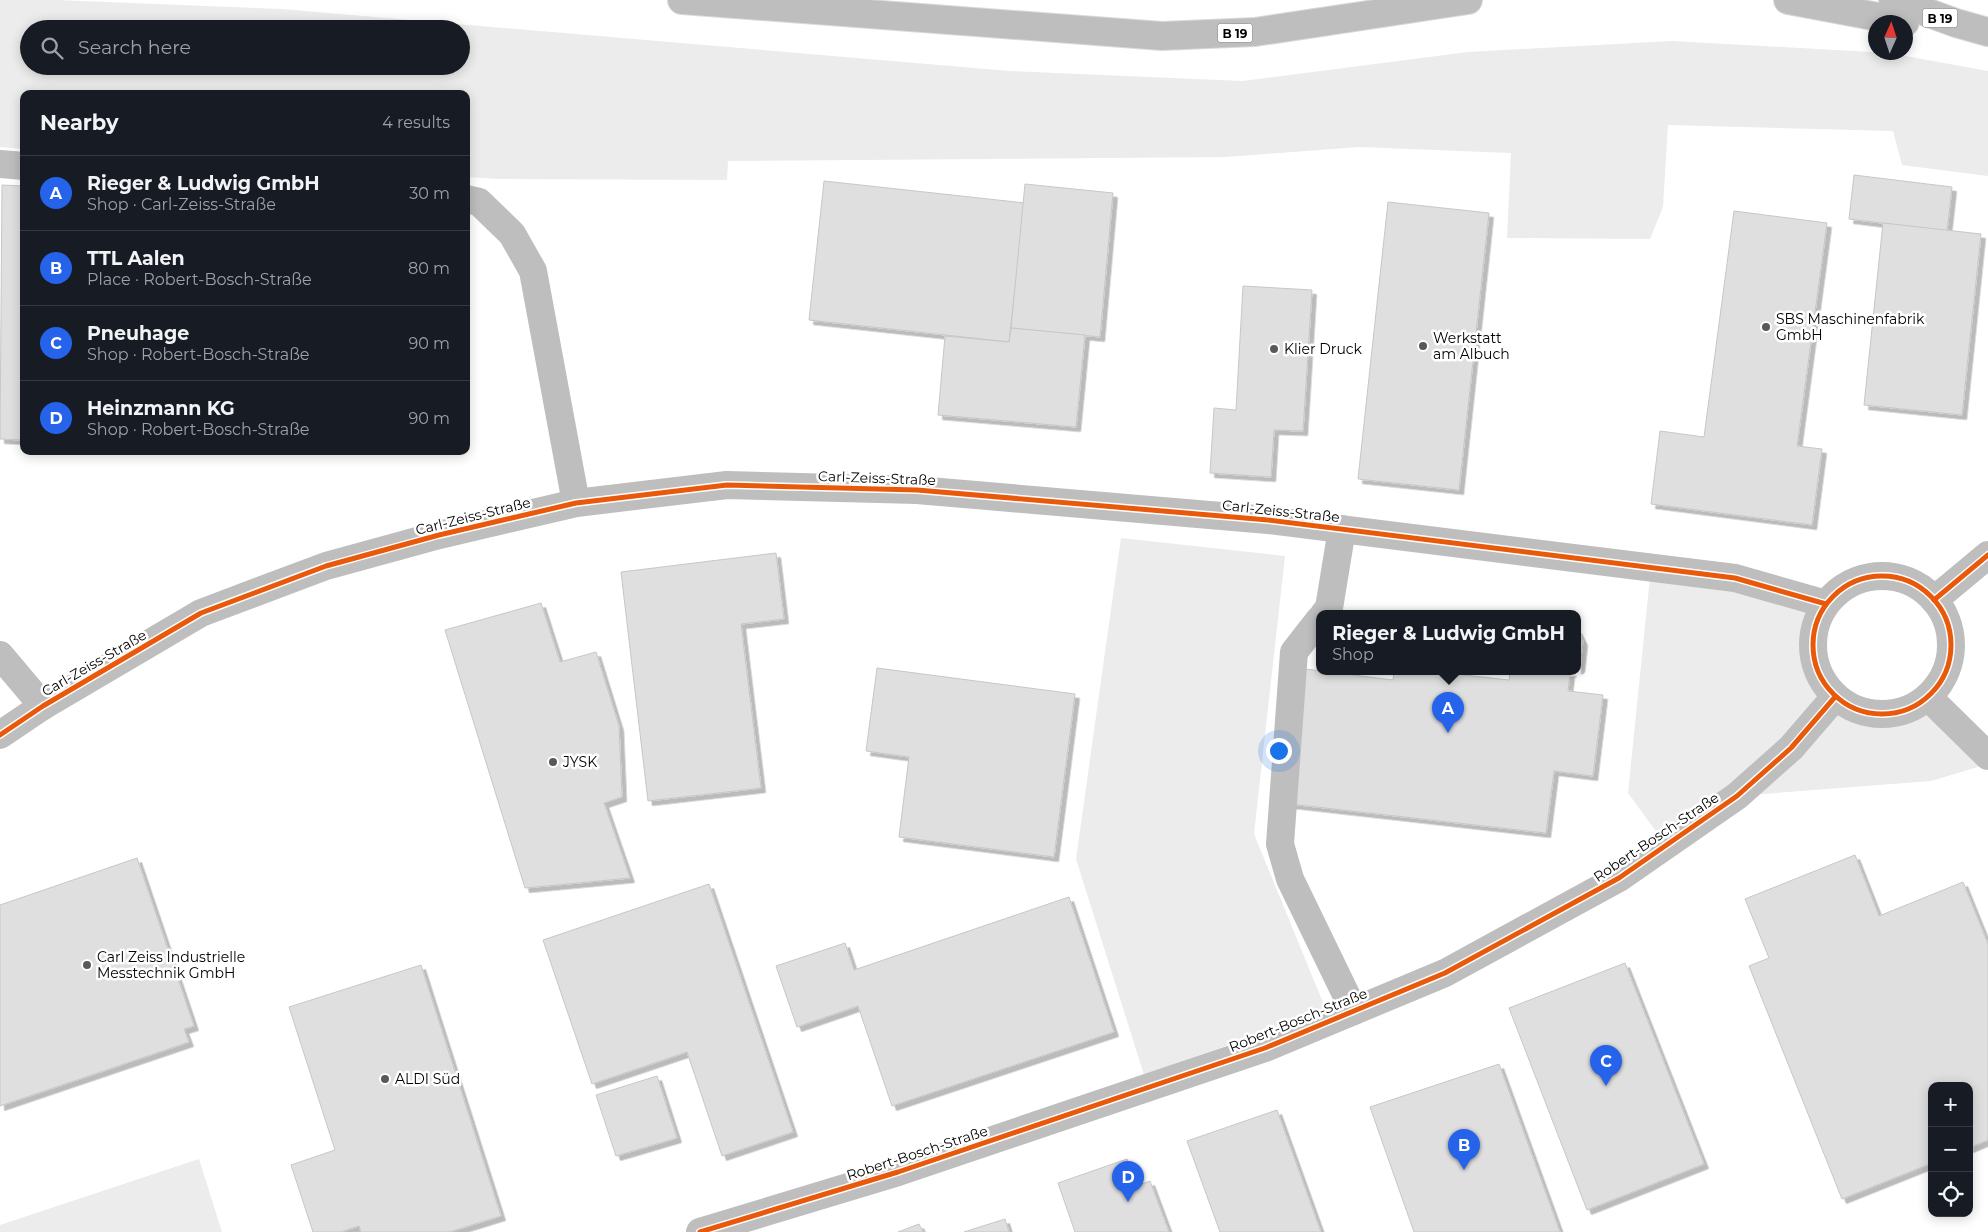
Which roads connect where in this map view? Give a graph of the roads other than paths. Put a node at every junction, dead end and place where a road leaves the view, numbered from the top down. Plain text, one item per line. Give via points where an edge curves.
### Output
1 (682, 0) edge
2 (1468, 0) edge
3 (1788, 0) edge
4 (1893, 0) edge
5 (1868, 16) edge
6 (1913, 24) edge
7 (1988, 34) edge
8 (0, 164) edge
9 (20, 166) edge
10 (470, 200) edge
11 (576, 503) junction
12 (1342, 529) junction
13 (1988, 555) edge
14 (1934, 600) junction
15 (1826, 604) junction
16 (1327, 610) edge
17 (1316, 624) edge
18 (0, 655) edge
19 (1835, 697) junction
20 (1928, 697) junction
21 (43, 706) junction
22 (0, 735) edge
23 (1988, 756) edge
24 (1354, 1011) junction
25 (700, 1232) edge

1 - 2 main road, B 19 via 1162,36 1255,32
3 - 5 main road, B 19
4 - 7 main road, B 19
6 - 7 main road, B 19
8 - 9 main road
10 - 11 main road via 479,202 512,234 533,271
11 - 12 main road, Carl-Zeiss-Straße via 727,485 917,490
11 - 21 main road, Carl-Zeiss-Straße via 326,566 210,610
12 - 15 main road, Carl-Zeiss-Straße via 1735,578
12 - 16 main road
13 - 14 main road
14 - 15 main road via 1910,582 1879,576 1847,585
14 - 20 main road via 1947,622 1951,649 1944,676
15 - 19 main road via 1815,626 1812,651 1819,676
17 - 24 main road via 1294,652 1280,844 1290,879
18 - 21 main road
19 - 20 main road via 1853,709 1878,715 1904,711
19 - 24 main road, Robert-Bosch-Straße via 1791,748 1737,796 1619,878 1445,973
20 - 23 main road
21 - 22 main road, Carl-Zeiss-Straße
24 - 25 main road, Robert-Bosch-Straße via 1265,1048 898,1172

